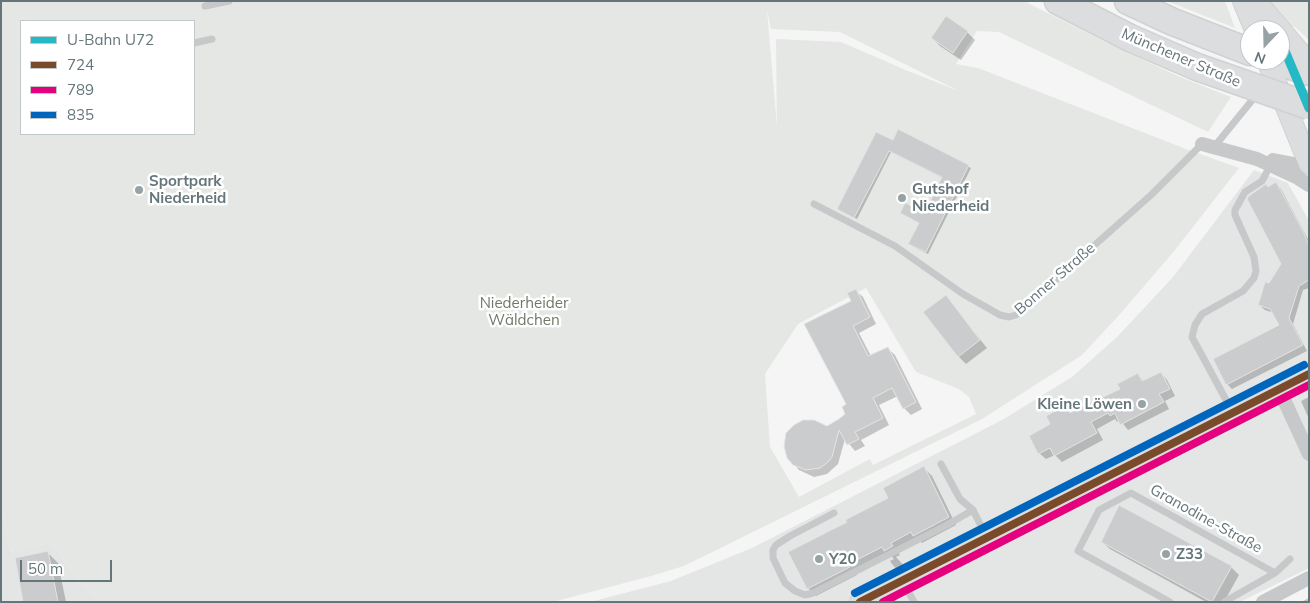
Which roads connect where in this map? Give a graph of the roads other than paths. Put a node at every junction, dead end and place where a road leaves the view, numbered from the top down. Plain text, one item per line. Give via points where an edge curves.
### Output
1 (229, 1) edge
2 (1058, 1) edge
3 (1128, 1) edge
4 (1243, 1) edge
5 (1256, 1) edge
6 (205, 6) dead end
7 (1251, 20) edge
8 (212, 39) dead end
9 (195, 42) edge
10 (1240, 52) edge
11 (1309, 63) edge
12 (1290, 68) edge
13 (1261, 70) edge
14 (1269, 70) edge
15 (1309, 72) edge
16 (1309, 106) edge
17 (1208, 146) junction
18 (1263, 162) junction
19 (1309, 166) edge
20 (1309, 185) edge
21 (814, 204) dead end
22 (1309, 374) edge
23 (1278, 389) junction
24 (1233, 412) junction
25 (1309, 454) edge
26 (941, 464) dead end
27 (973, 510) junction
28 (834, 513) dead end
29 (986, 536) junction
30 (1290, 559) dead end
31 (1275, 573) junction
32 (1309, 578) edge
33 (894, 590) edge
34 (860, 602) edge
35 (914, 602) edge
36 (1170, 602) edge
37 (1224, 602) edge
38 (1263, 602) edge

1 - 6 lane
2 - 16 highway, Münchener Straße, bridge via 1130,38 1197,67
3 - 10 highway, Münchener Straße
4 - 7 street
5 - 11 street
8 - 9 lane
12 - 15 highway, Münchener Straße
13 - 17 lane
14 - 19 street
17 - 18 street
17 - 21 lane, Bonner Straße via 1016,315 1009,317 963,294 895,246
18 - 19 street via 1271,160
18 - 20 street
18 - 24 lane via 1262,182 1245,192 1235,210 1254,257 1254,278 1243,291 1202,314 1192,337
22 - 23 street
23 - 24 street
23 - 25 street
24 - 29 street
26 - 27 lane via 960,499
27 - 28 lane via 813,593 795,592 785,583 773,558 773,550 790,536
27 - 29 lane
29 - 33 street
30 - 31 lane
31 - 36 lane, Granodine-Straße via 1131,493 1099,510 1078,551
31 - 37 lane
32 - 38 street
33 - 34 street
33 - 35 lane

